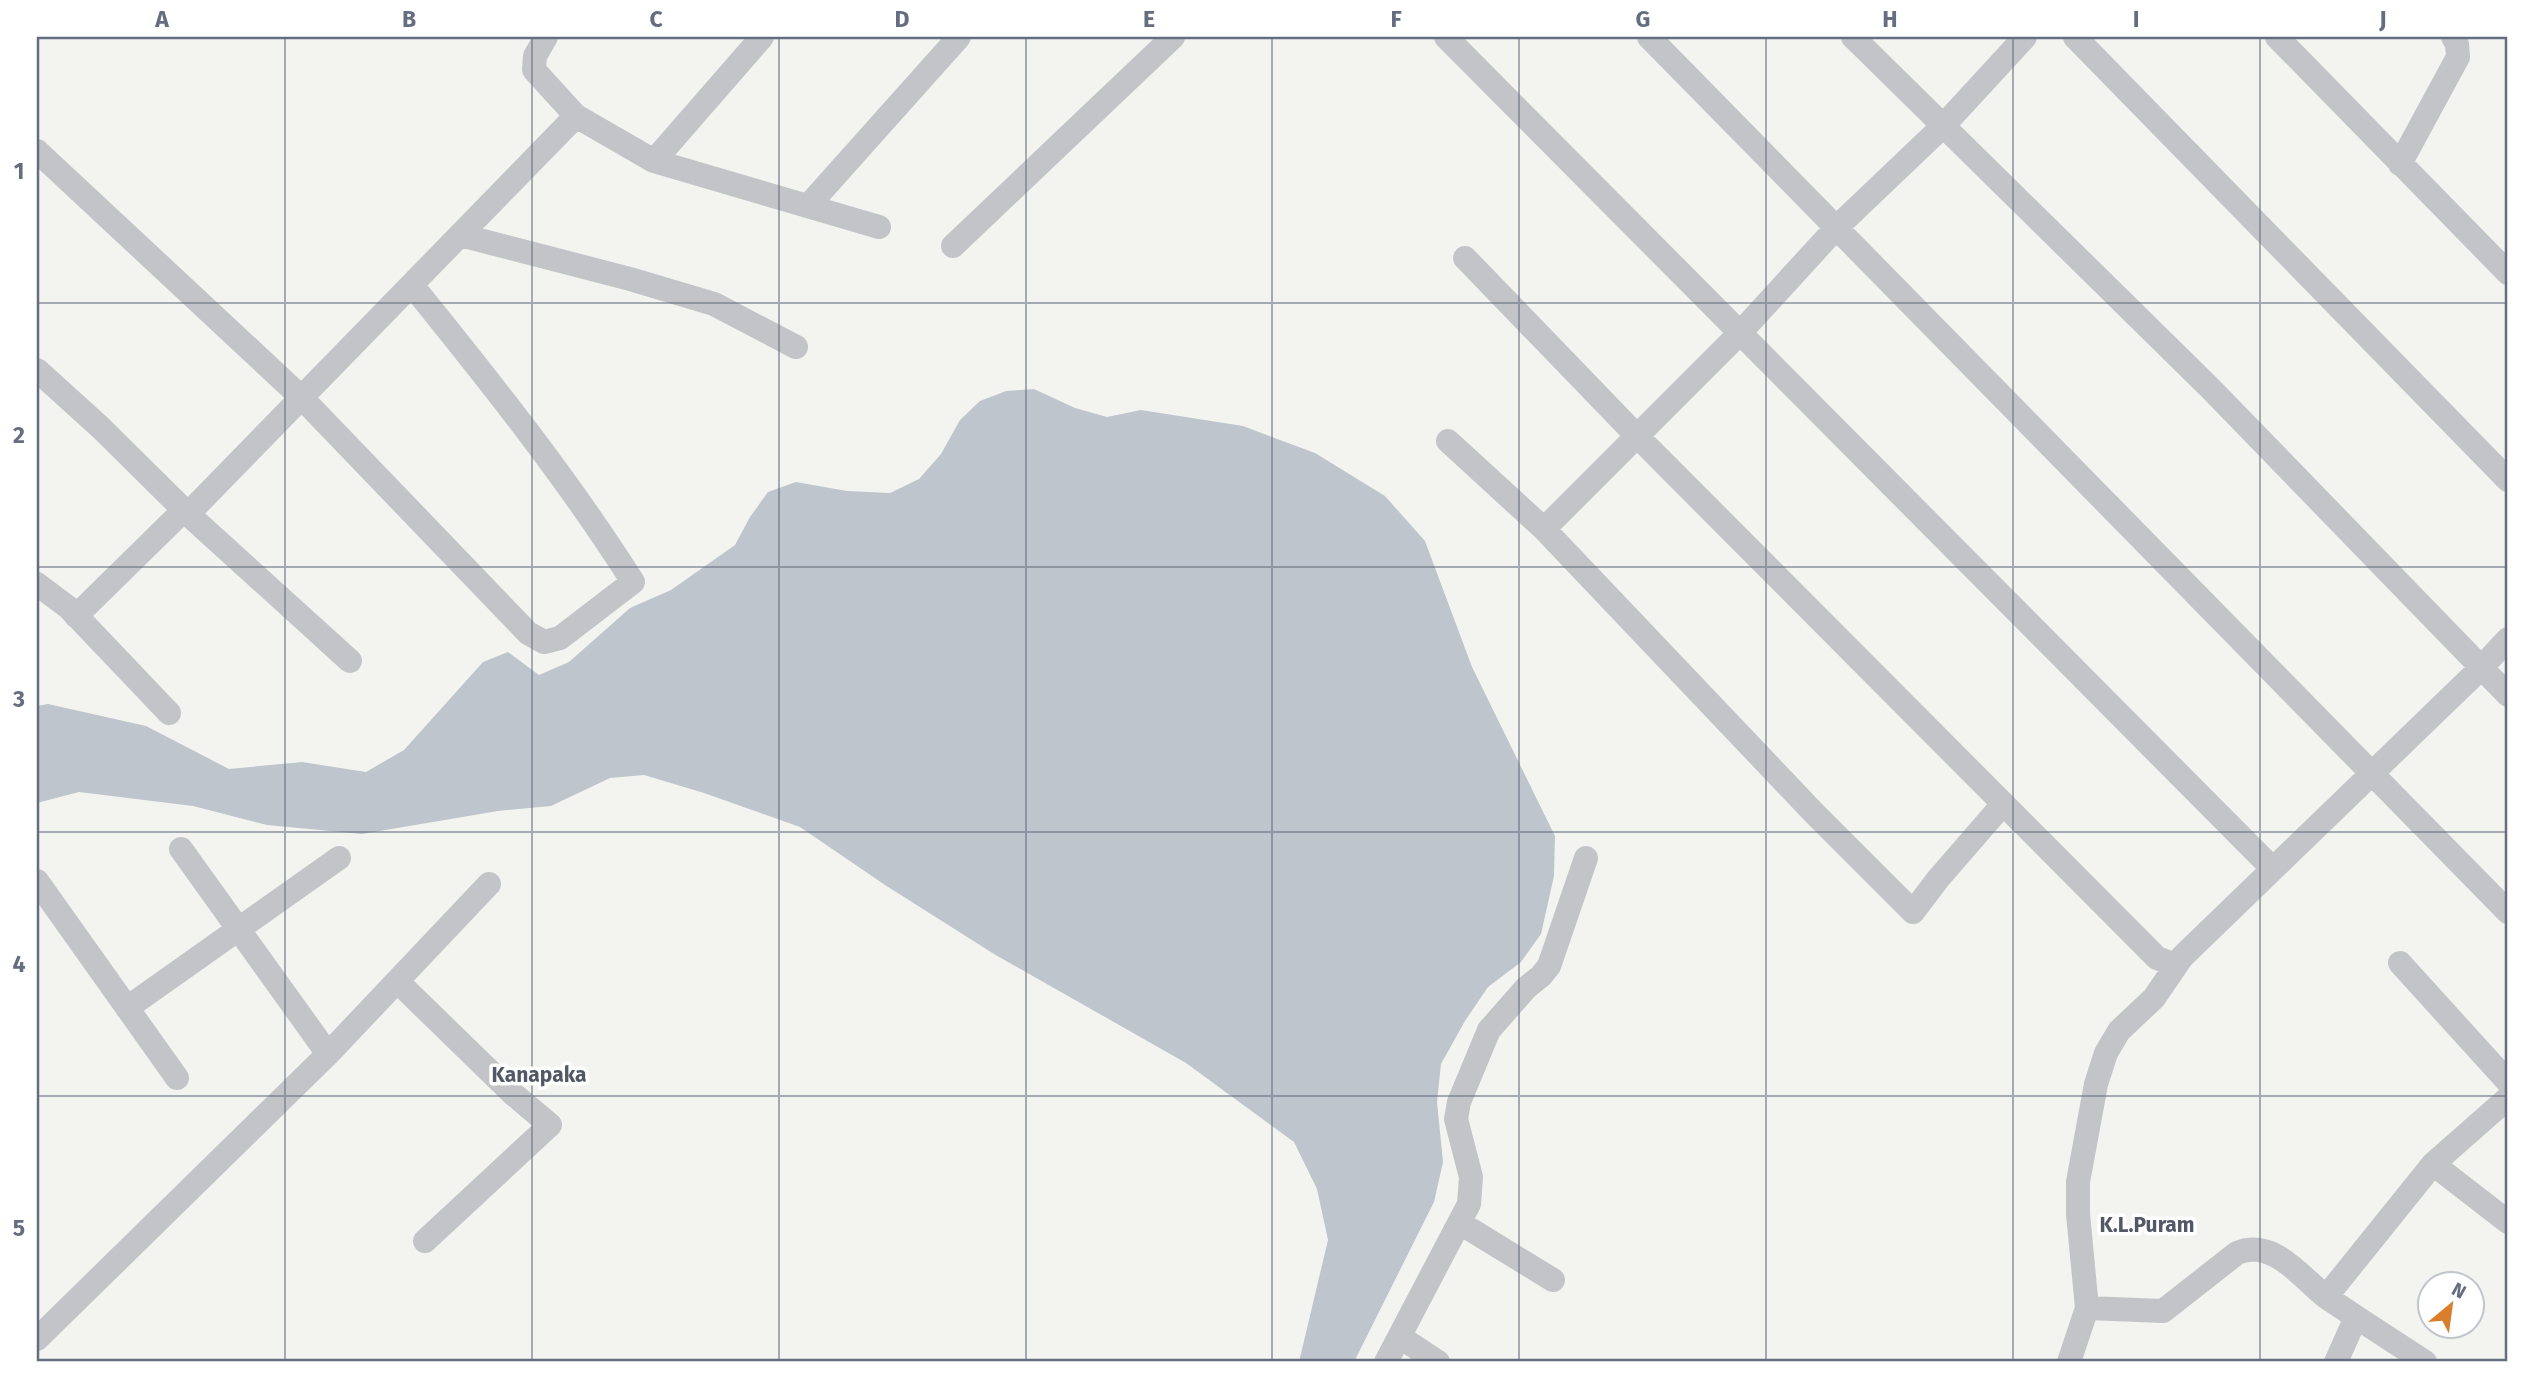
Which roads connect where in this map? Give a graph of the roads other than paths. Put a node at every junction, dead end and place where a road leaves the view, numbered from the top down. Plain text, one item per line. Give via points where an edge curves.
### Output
1 (546, 37) edge
2 (762, 37) edge
3 (959, 37) edge
4 (1173, 37) edge
5 (1446, 37) edge
6 (1649, 37) edge
7 (1853, 37) edge
8 (2025, 37) edge
9 (2074, 37) edge
10 (2277, 37) edge
11 (2453, 37) edge
12 (576, 116) junction
13 (1943, 126) junction
14 (37, 151) edge
15 (654, 161) junction
16 (2400, 164) junction
17 (808, 206) junction
18 (879, 227) dead end
19 (1836, 228) junction
20 (460, 235) junction
21 (953, 246) dead end
22 (1465, 258) dead end
23 (2508, 273) edge
24 (420, 295) dead end
25 (1739, 334) junction
26 (796, 347) dead end
27 (37, 370) edge
28 (302, 398) junction
29 (1636, 435) junction
30 (1448, 440) dead end
31 (2508, 480) edge
32 (186, 512) junction
33 (1544, 530) junction
34 (37, 584) edge
35 (76, 616) junction
36 (2508, 639) edge
37 (350, 661) dead end
38 (2482, 668) junction
39 (2508, 695) edge
40 (169, 713) dead end
41 (2371, 774) junction
42 (2003, 803) junction
43 (181, 849) dead end
44 (339, 858) dead end
45 (1586, 858) dead end
46 (2273, 869) junction
47 (37, 881) edge
48 (489, 884) dead end
49 (2508, 912) edge
50 (238, 928) junction
51 (2400, 963) dead end
52 (2175, 965) junction
53 (397, 981) junction
54 (127, 1008) junction
55 (328, 1054) junction
56 (177, 1078) dead end
57 (2508, 1082) edge
58 (2508, 1098) edge
59 (2434, 1164) junction
60 (2508, 1222) edge
61 (1460, 1223) junction
62 (425, 1241) dead end
63 (1553, 1280) dead end
64 (2326, 1297) junction
65 (2087, 1308) junction
66 (2356, 1317) junction
67 (1400, 1336) junction
68 (37, 1339) edge
69 (1386, 1362) edge
70 (1438, 1362) edge
71 (2069, 1362) edge
72 (2336, 1362) edge
73 (2425, 1362) edge

1 - 12 street via 535,56 534,71
2 - 15 street
3 - 17 street
4 - 21 street
5 - 25 street
6 - 19 street
7 - 13 street
8 - 13 street
9 - 31 street
10 - 16 street
11 - 16 street via 2458,57
12 - 15 street
12 - 20 street
13 - 19 street
13 - 38 street via 2211,389
14 - 28 street
15 - 17 street
16 - 23 street
17 - 18 street
19 - 25 street
19 - 41 street
20 - 26 street via 714,304
20 - 28 street
22 - 29 street
24 - 28 street via 516,415 633,582 560,638 544,642 536,638
25 - 29 street
25 - 46 street
27 - 32 street
28 - 32 street
29 - 33 street
29 - 42 street
30 - 33 street
32 - 35 street
32 - 37 street
33 - 42 street via 1913,912
34 - 35 street
35 - 40 street
36 - 38 street
38 - 39 street
38 - 41 street
41 - 46 street
41 - 49 street
42 - 52 street via 2151,953
43 - 50 street
44 - 50 street
45 - 61 street via 1549,966 1489,1030 1459,1102 1456,1119 1472,1185
46 - 52 street
47 - 54 street
48 - 53 street
50 - 54 street
50 - 55 street
51 - 57 street
52 - 65 street via 2154,998 2119,1031 2095,1084 2078,1182
53 - 55 street
53 - 62 street via 551,1125
54 - 56 street
55 - 68 street
58 - 59 street
59 - 60 street
59 - 64 street
61 - 63 street
61 - 67 street
64 - 65 street via 2274,1253 2248,1249 2163,1311
64 - 66 street
65 - 71 street
66 - 72 street
66 - 73 street
67 - 69 street
67 - 70 street

